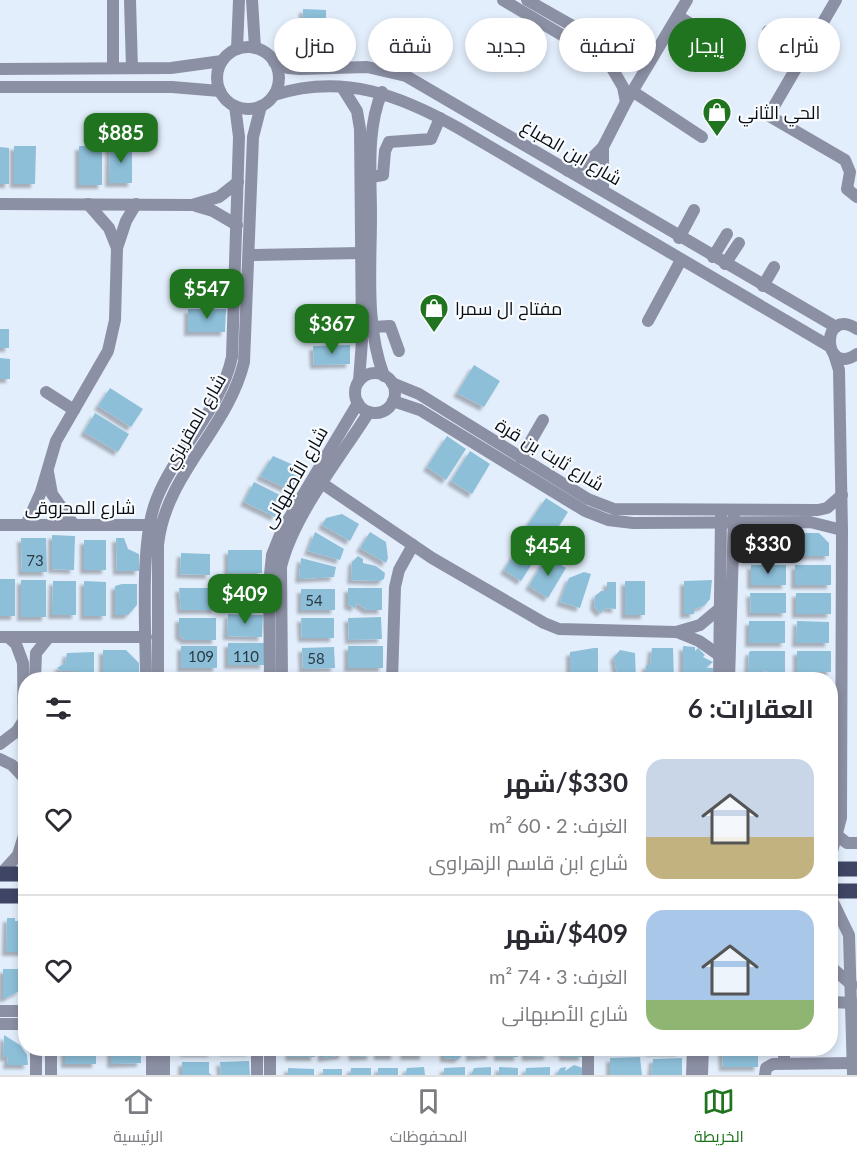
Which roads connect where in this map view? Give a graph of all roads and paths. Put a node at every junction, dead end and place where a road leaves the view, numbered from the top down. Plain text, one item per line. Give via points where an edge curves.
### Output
1 (113, 0) edge
2 (130, 0) edge
3 (239, 0) edge
4 (252, 0) edge
5 (503, 0) edge
6 (527, 0) edge
7 (687, 0) edge
8 (836, 0) edge
9 (678, 16) junction
10 (559, 18) edge
11 (681, 18) edge
12 (825, 18) edge
13 (255, 48) junction
14 (237, 49) junction
15 (656, 50) edge
16 (222, 61) junction
17 (274, 62) edge
18 (113, 68) junction
19 (132, 68) junction
20 (356, 68) edge
21 (0, 69) edge
22 (278, 72) edge
23 (643, 72) edge
24 (793, 72) edge
25 (0, 87) edge
26 (342, 87) junction
27 (220, 91) junction
28 (382, 92) junction
29 (274, 95) junction
30 (629, 96) junction
31 (235, 106) junction
32 (261, 106) junction
33 (440, 118) junction
34 (702, 136) dead end
35 (603, 147) junction
36 (568, 171) junction
37 (371, 177) junction
38 (238, 182) junction
39 (603, 190) junction
40 (857, 197) edge
41 (0, 204) edge
42 (88, 204) junction
43 (136, 204) junction
44 (192, 205) junction
45 (694, 210) dead end
46 (237, 225) junction
47 (727, 234) dead end
48 (679, 238) junction
49 (739, 243) dead end
50 (117, 248) junction
51 (361, 253) junction
52 (249, 255) junction
53 (713, 257) junction
54 (681, 260) junction
55 (725, 264) junction
56 (774, 267) dead end
57 (763, 286) junction
58 (648, 321) dead end
59 (855, 324) edge
60 (373, 327) junction
61 (836, 327) junction
62 (832, 350) junction
63 (399, 351) dead end
64 (857, 354) edge
65 (388, 379) junction
66 (360, 381) junction
67 (46, 392) dead end
68 (393, 401) junction
69 (358, 403) junction
70 (74, 410) junction
71 (369, 412) junction
72 (543, 420) dead end
73 (514, 458) junction
74 (47, 471) junction
75 (323, 484) junction
76 (842, 495) junction
77 (721, 516) junction
78 (734, 516) junction
79 (0, 525) edge
80 (26, 525) junction
81 (74, 525) junction
82 (155, 525) junction
83 (842, 530) junction
84 (413, 545) junction
85 (718, 609) junction
86 (676, 632) junction
87 (4, 637) edge
88 (49, 637) junction
89 (146, 637) junction
90 (718, 655) junction
91 (23, 672) edge
92 (35, 672) edge
93 (146, 672) edge
94 (158, 672) edge
95 (270, 672) edge
96 (282, 672) edge
97 (392, 672) edge
98 (718, 672) edge
99 (729, 672) edge
100 (18, 730) edge
101 (0, 744) edge
102 (0, 759) edge
103 (18, 771) edge
104 (838, 836) joint
105 (857, 843) edge
106 (18, 855) edge
107 (838, 869) edge
108 (857, 869) edge
109 (1, 874) edge
110 (18, 874) edge
111 (838, 891) edge
112 (857, 891) edge
113 (0, 896) edge
114 (18, 897) edge
115 (838, 908) edge
116 (853, 931) edge
117 (838, 973) edge
118 (852, 984) junction
119 (838, 1002) edge
120 (853, 1003) junction
121 (0, 1011) edge
122 (18, 1011) edge
123 (0, 1024) edge
124 (18, 1024) edge
125 (36, 1056) edge
126 (51, 1056) edge
127 (152, 1056) edge
128 (164, 1056) edge
129 (257, 1056) edge
130 (270, 1056) edge
131 (588, 1056) edge
132 (693, 1056) edge
133 (703, 1056) edge
134 (784, 1056) edge
135 (784, 1063) junction
136 (853, 1069) edge
137 (36, 1075) edge
138 (51, 1075) edge
139 (152, 1075) edge
140 (164, 1075) edge
141 (257, 1075) edge
142 (270, 1075) edge
143 (588, 1075) edge
144 (692, 1075) edge
145 (702, 1075) edge
146 (765, 1075) edge

1 - 18 street
2 - 19 street
3 - 14 street
4 - 13 street
5 - 30 street via 609,63
6 - 10 street
7 - 9 street
8 - 12 street
9 - 11 street
9 - 15 street
13 - 14 street
13 - 17 street
14 - 16 street
16 - 19 street
16 - 27 street via 217,75
18 - 19 street
18 - 21 street
20 - 36 street, شارع ابن الصباغ via 378,68 406,76
22 - 29 street
23 - 30 street
24 - 40 street via 771,110 771,117 845,160 850,172 847,189
25 - 27 street via 172,87
26 - 28 street, شارع ابن الصباغ
26 - 29 street, شارع ابن الصباغ via 306,87
26 - 51 street via 359,120
27 - 31 street
28 - 33 street, شارع ابن الصباغ
28 - 37 street via 373,122
29 - 32 street
30 - 34 street
30 - 35 street
31 - 32 street
31 - 38 street, شارع المقريزي
32 - 52 street, شارع المقريزي via 253,137
33 - 37 street via 431,139 389,142 383,175
33 - 54 street, شارع ابن الصباغ
35 - 36 street via 588,162
35 - 39 street
36 - 39 street, شارع ابن الصباغ
37 - 60 street
38 - 44 street via 219,197
38 - 46 street, شارع المقريزي
39 - 48 street, شارع ابن الصباغ
41 - 42 street
42 - 43 street
42 - 50 street via 109,228
43 - 44 street
43 - 50 street
44 - 46 street via 213,211
45 - 48 street
46 - 82 street, شارع المقريزي via 233,348 228,374 158,495
47 - 53 street
48 - 53 street, شارع ابن الصباغ
49 - 55 street
50 - 70 street via 113,336
51 - 52 street
51 - 66 street
52 - 82 street, شارع المقريزي via 246,350 237,386
53 - 55 street, شارع ابن الصباغ
54 - 58 street
54 - 62 street, شارع ابن الصباغ via 819,338
55 - 57 street, شارع ابن الصباغ
56 - 57 street
57 - 61 street, شارع ابن الصباغ
59 - 61 street
60 - 63 street via 390,326
60 - 65 street via 376,352
61 - 62 street via 830,334
62 - 64 street via 844,358
62 - 76 street via 839,370
65 - 66 street via 374,374
65 - 68 street
65 - 73 street, شارع ثابت بن قرة via 419,394
66 - 69 street via 356,388
67 - 70 street
68 - 71 street via 383,411
68 - 73 street, شارع ثابت بن قرة via 420,410
69 - 71 street
69 - 95 street, شارع الأصبهانى via 282,530 272,555
70 - 74 street via 56,441
71 - 75 street, شارع الأصبهانى
72 - 73 street
73 - 77 street, شارع ثابت بن قرة via 614,510
74 - 80 street
74 - 81 street via 52,494
75 - 84 street
75 - 96 street, شارع الأصبهانى via 295,526 281,567
76 - 78 street, شارع ثابت بن قرة via 827,508 818,510
76 - 83 street
77 - 78 street, شارع ثابت بن قرة
77 - 85 street
78 - 83 street, شارع ثابت بن قرة via 810,522
78 - 99 street
79 - 80 street, شارع المحروقى
80 - 81 street, شارع المحروقى
81 - 82 street, شارع المحروقى
82 - 89 street, شارع المقريزي
82 - 94 street, شارع المقريزي
83 - 104 street
84 - 86 street via 471,582 559,629
84 - 97 street via 399,570 395,587
85 - 86 street via 700,625
85 - 90 street
86 - 90 street via 699,641
87 - 88 street
87 - 91 street via 16,644
88 - 89 street
88 - 92 street via 36,653
89 - 93 street, شارع المقريزي
90 - 98 street
100 - 101 street
102 - 103 street
104 - 105 street via 847,843
106 - 109 street
107 - 108 main road
109 - 110 main road
111 - 112 main road
113 - 114 main road
115 - 116 street
116 - 118 street
117 - 118 street
118 - 120 street
119 - 120 street
120 - 136 street
121 - 122 street
123 - 124 street
125 - 137 street
126 - 138 street
127 - 139 street
128 - 140 street
129 - 141 street
130 - 142 street
131 - 143 street
132 - 144 street
133 - 145 street
134 - 135 street
135 - 136 street
135 - 146 street via 769,1065

